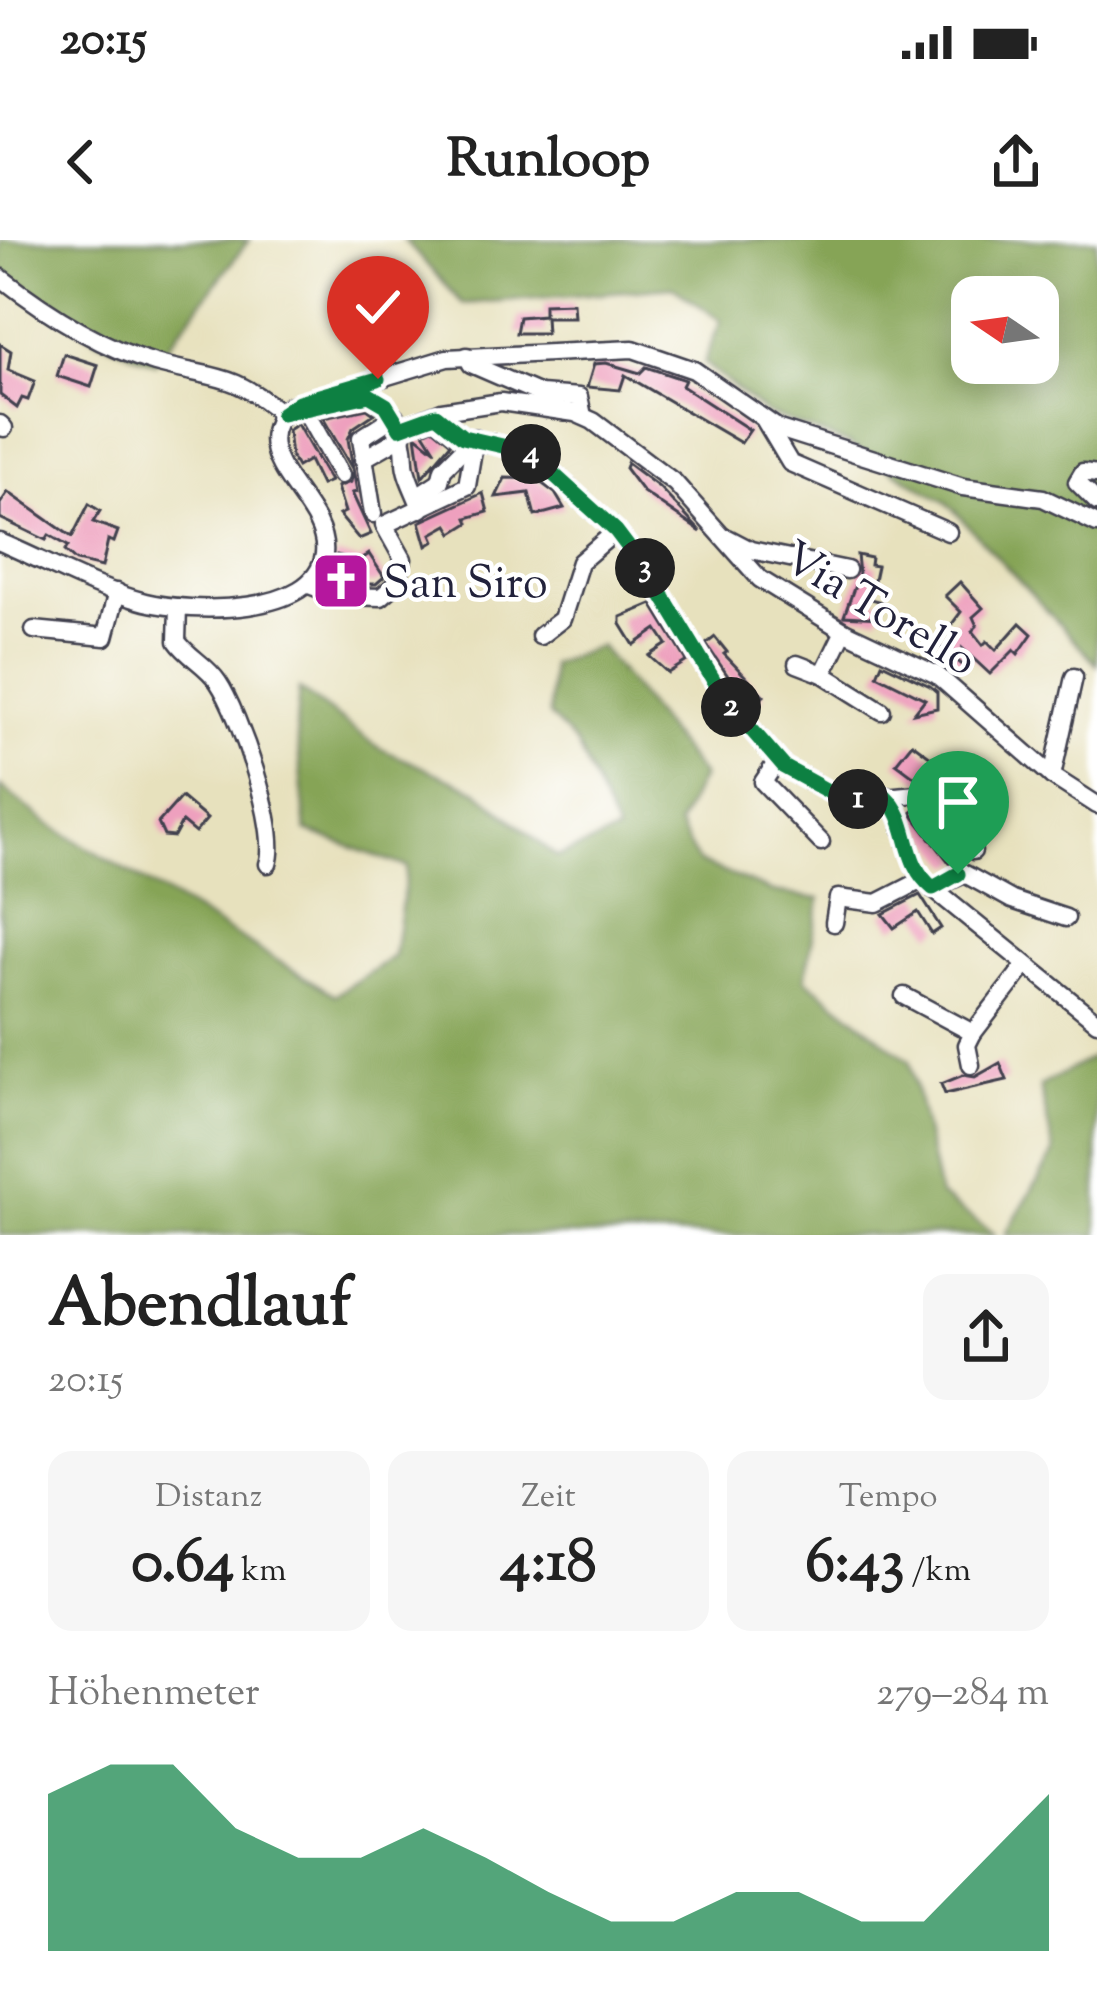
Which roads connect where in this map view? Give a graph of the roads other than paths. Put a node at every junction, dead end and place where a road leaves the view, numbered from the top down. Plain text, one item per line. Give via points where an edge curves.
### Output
1 (0, 277) edge
2 (467, 356) junction
3 (447, 358) junction
4 (369, 395) junction
5 (306, 412) junction
6 (282, 414) junction
7 (436, 415) junction
8 (583, 416) junction
9 (765, 422) junction
10 (399, 427) junction
11 (474, 438) junction
12 (1097, 474) edge
13 (341, 475) dead end
14 (1097, 502) edge
15 (419, 503) junction
16 (373, 514) dead end
17 (1097, 524) edge
18 (616, 531) junction
19 (948, 532) dead end
20 (727, 538) junction
21 (0, 542) edge
22 (847, 570) dead end
23 (309, 586) junction
24 (117, 592) junction
25 (178, 607) junction
26 (34, 630) dead end
27 (844, 631) junction
28 (540, 636) dead end
29 (797, 664) dead end
30 (824, 674) junction
31 (1074, 677) dead end
32 (882, 711) dead end
33 (778, 760) junction
34 (1052, 776) junction
35 (886, 797) junction
36 (1097, 805) edge
37 (821, 842) dead end
38 (973, 851) dead end
39 (268, 864) dead end
40 (927, 884) junction
41 (1066, 918) dead end
42 (834, 923) dead end
43 (1024, 967) junction
44 (904, 996) dead end
45 (1094, 1021) edge
46 (973, 1033) junction
47 (970, 1065) dead end

1 - 6 street via 98,340 155,363 239,381
2 - 3 street
2 - 8 street, Via Torello via 541,394 579,398
2 - 9 street via 647,352 694,370
3 - 4 street
3 - 6 street
4 - 5 street
4 - 10 street
5 - 6 street
5 - 13 street
6 - 23 street via 273,450 323,540
7 - 8 street via 516,402
7 - 10 street
7 - 11 street
8 - 20 street, Via Torello via 675,482
9 - 17 street via 963,487 1053,501
9 - 19 street via 790,463
10 - 15 street
10 - 16 street via 362,438
11 - 15 street
11 - 15 street via 470,483
11 - 18 street via 529,452
12 - 14 street via 1083,472 1077,482
15 - 23 street via 384,524 403,559 390,592 366,599
18 - 28 street via 580,562 562,619
18 - 33 street via 725,699
20 - 22 street
20 - 27 street, Via Torello via 760,579
21 - 24 street
23 - 25 street via 282,600
24 - 25 street
24 - 26 street via 105,638
25 - 39 street via 177,641 214,676 230,705 270,828
27 - 30 street
27 - 34 street, Via Torello via 937,675
29 - 30 street
30 - 32 street
31 - 34 street
33 - 35 street via 844,800
33 - 37 street via 763,782
34 - 36 street, Via Torello
35 - 38 street via 926,793
35 - 40 street
40 - 41 street via 965,874
40 - 42 street via 878,903 838,898
40 - 43 street
43 - 45 street
43 - 46 street
44 - 46 street
46 - 47 street

